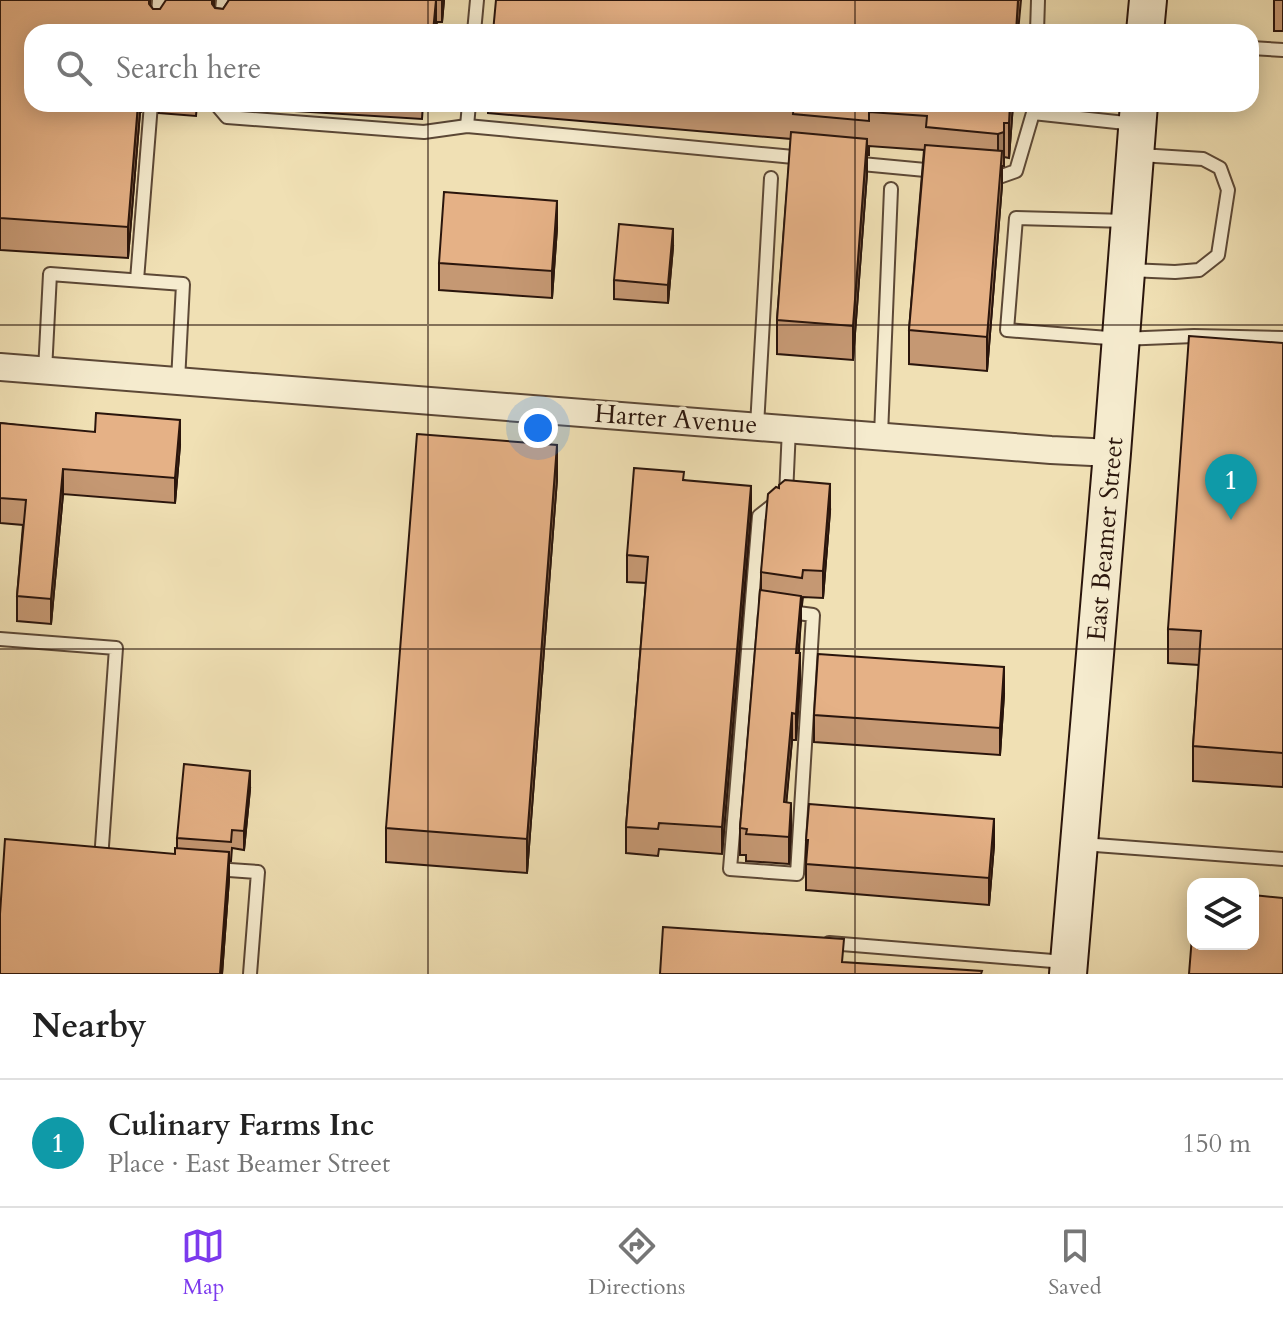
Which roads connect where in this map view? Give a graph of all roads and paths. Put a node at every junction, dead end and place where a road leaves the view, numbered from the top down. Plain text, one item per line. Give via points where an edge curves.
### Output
1 (159, 0) edge
2 (223, 0) edge
3 (477, 0) edge
4 (1038, 0) edge
5 (1148, 0) edge
6 (158, 24) edge
7 (221, 24) edge
8 (475, 24) edge
9 (1037, 24) edge
10 (1146, 24) edge
11 (1259, 48) edge
12 (1283, 50) edge
13 (150, 112) edge
14 (223, 112) edge
15 (468, 112) edge
16 (1032, 112) edge
17 (1055, 112) edge
18 (467, 126) junction
19 (1138, 127) edge
20 (811, 159) edge
21 (843, 162) edge
22 (952, 172) edge
23 (968, 174) edge
24 (771, 178) dead end
25 (891, 189) dead end
26 (1130, 221) junction
27 (1126, 270) junction
28 (137, 280) junction
29 (1283, 338) edge
30 (1121, 339) junction
31 (0, 367) edge
32 (45, 371) junction
33 (178, 381) junction
34 (757, 426) junction
35 (789, 428) junction
36 (881, 435) junction
37 (1112, 453) junction
38 (752, 607) junction
39 (0, 639) edge
40 (1078, 843) junction
41 (87, 859) edge
42 (1283, 859) edge
43 (101, 860) junction
44 (117, 862) edge
45 (195, 867) edge
46 (823, 943) edge
47 (1068, 968) edge
48 (250, 974) edge

1 - 6 lane
2 - 7 lane
3 - 8 lane
4 - 9 lane
5 - 10 street
11 - 12 lane
13 - 28 lane
14 - 18 lane via 227,117 424,132
15 - 18 lane
16 - 23 lane via 1016,171 999,177
17 - 19 lane
18 - 20 lane
19 - 26 street, East Beamer Street
19 - 27 lane via 1220,168 1228,190 1218,255 1199,270
21 - 22 lane
24 - 34 lane
25 - 36 lane
26 - 27 street, East Beamer Street
26 - 30 lane via 1016,218 1008,316 1007,330
27 - 30 street, East Beamer Street
28 - 32 lane via 50,274
28 - 33 lane via 183,284
29 - 30 lane
30 - 37 street, East Beamer Street
31 - 32 street, Harter Avenue
32 - 33 street, Harter Avenue
33 - 34 street, Harter Avenue
34 - 35 street, Harter Avenue
35 - 36 street, Harter Avenue
35 - 38 lane via 786,495 759,516
36 - 37 street, Harter Avenue
37 - 40 street, East Beamer Street
38 - 38 lane via 730,869 797,874 813,615
39 - 43 lane via 116,648
40 - 42 lane
40 - 47 street, East Beamer Street
41 - 43 lane
43 - 44 lane
45 - 48 lane via 258,872
46 - 47 lane

